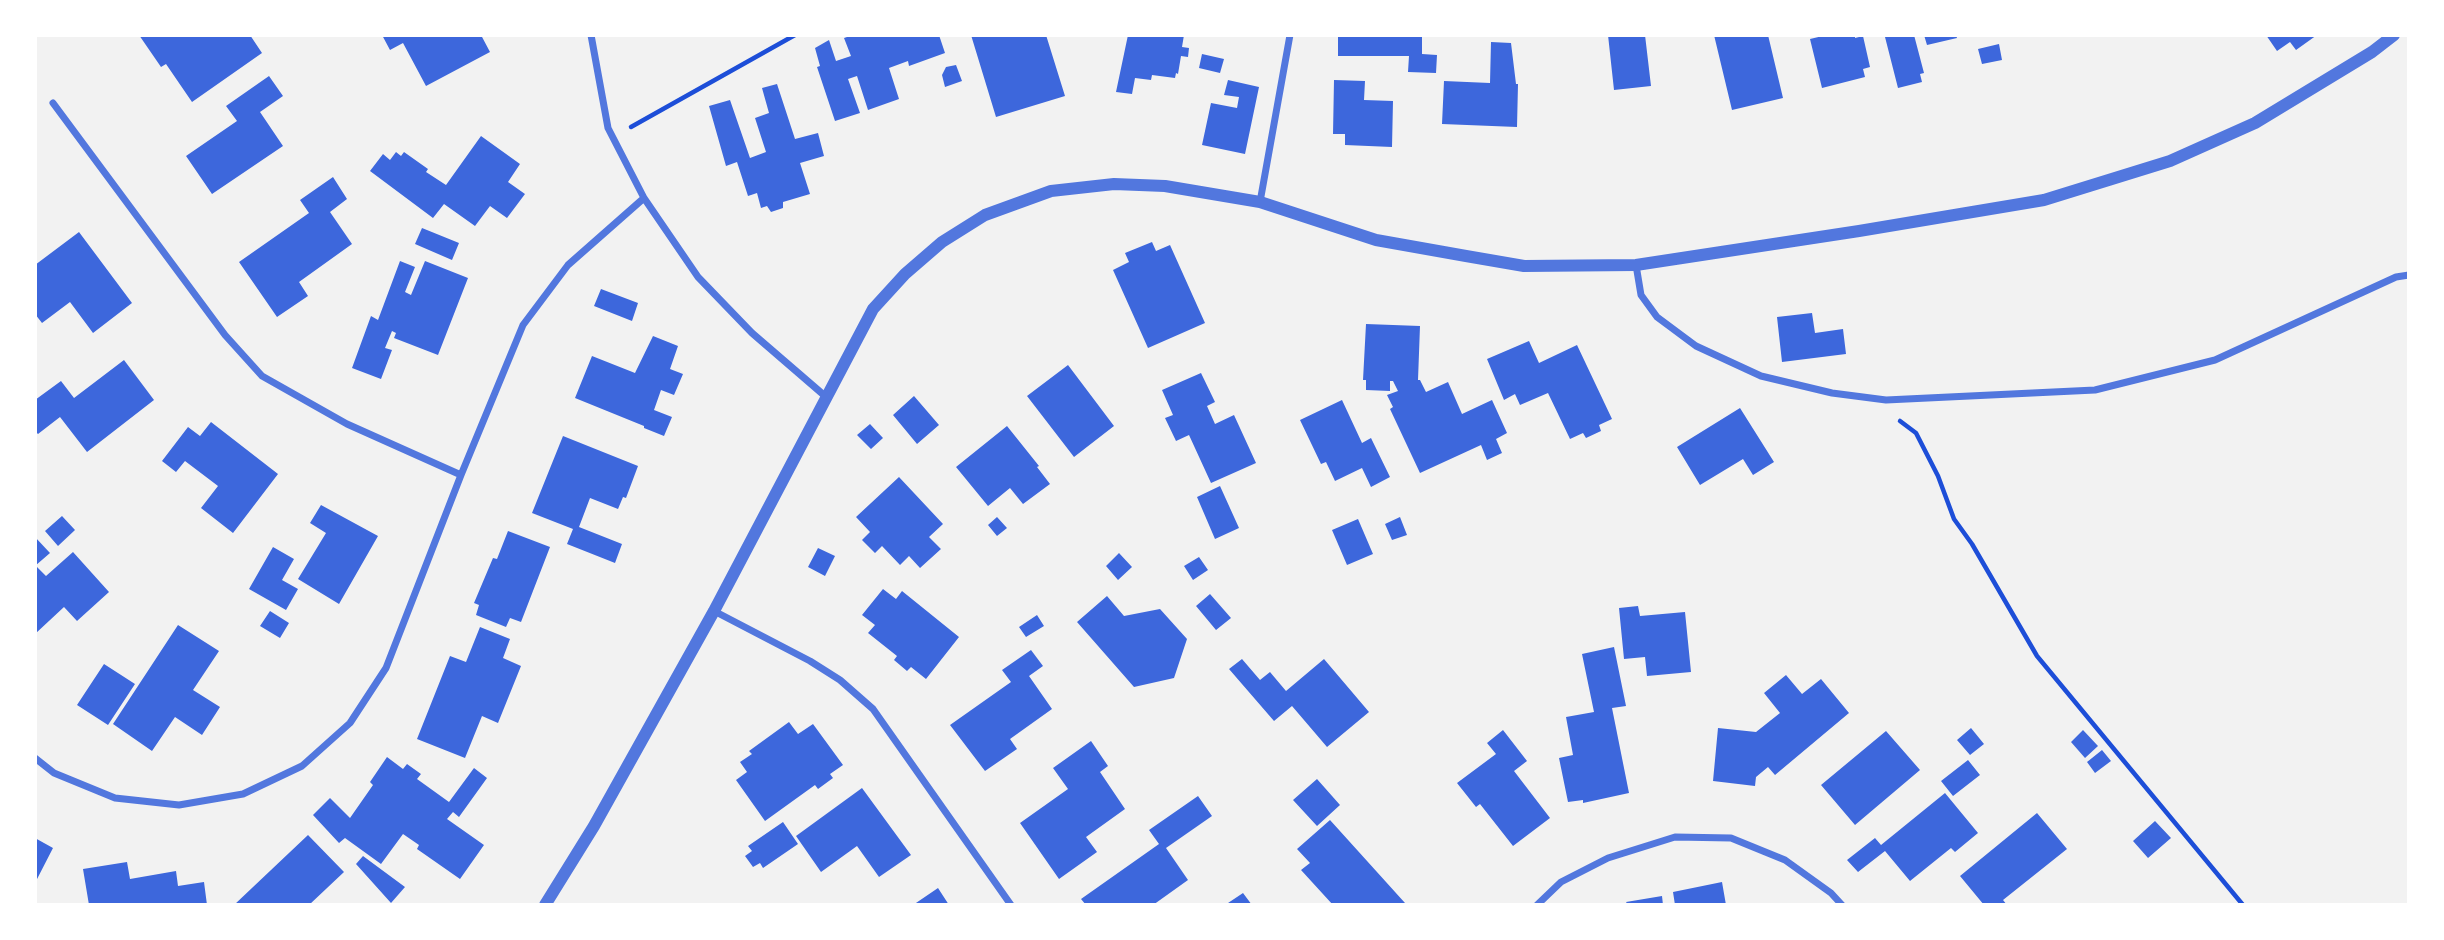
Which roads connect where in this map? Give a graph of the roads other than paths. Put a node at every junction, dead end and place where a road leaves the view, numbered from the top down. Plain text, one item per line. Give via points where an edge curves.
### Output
1 (591, 35) edge
2 (1290, 35) edge
3 (2394, 35) edge
4 (53, 103) dead end
5 (644, 198) junction
6 (1260, 202) junction
7 (1636, 265) junction
8 (2409, 275) edge
9 (825, 396) junction
10 (461, 475) junction
11 (714, 611) junction
12 (35, 758) edge
13 (545, 905) edge
14 (1011, 905) edge
15 (1537, 905) edge
16 (1842, 905) edge

1 - 5 street via 608,128
2 - 6 street
3 - 7 street via 2255,123 2169,161 2044,200
4 - 10 street via 225,335 262,376 347,424
5 - 9 street via 698,277 752,333
5 - 10 street via 568,265 523,325
6 - 7 street via 1376,240 1524,266
6 - 9 street via 1114,184 1051,191 985,215 942,242 873,309
7 - 8 street via 1641,295 1657,317 1696,346 1761,376 1886,400 2095,390 2215,360
9 - 11 street
10 - 12 street via 386,668 351,723 302,766 243,794 179,805 114,798 54,773
11 - 13 street
11 - 14 street via 810,661 873,709
15 - 16 street via 1561,882 1608,858 1675,837 1731,838 1785,860

